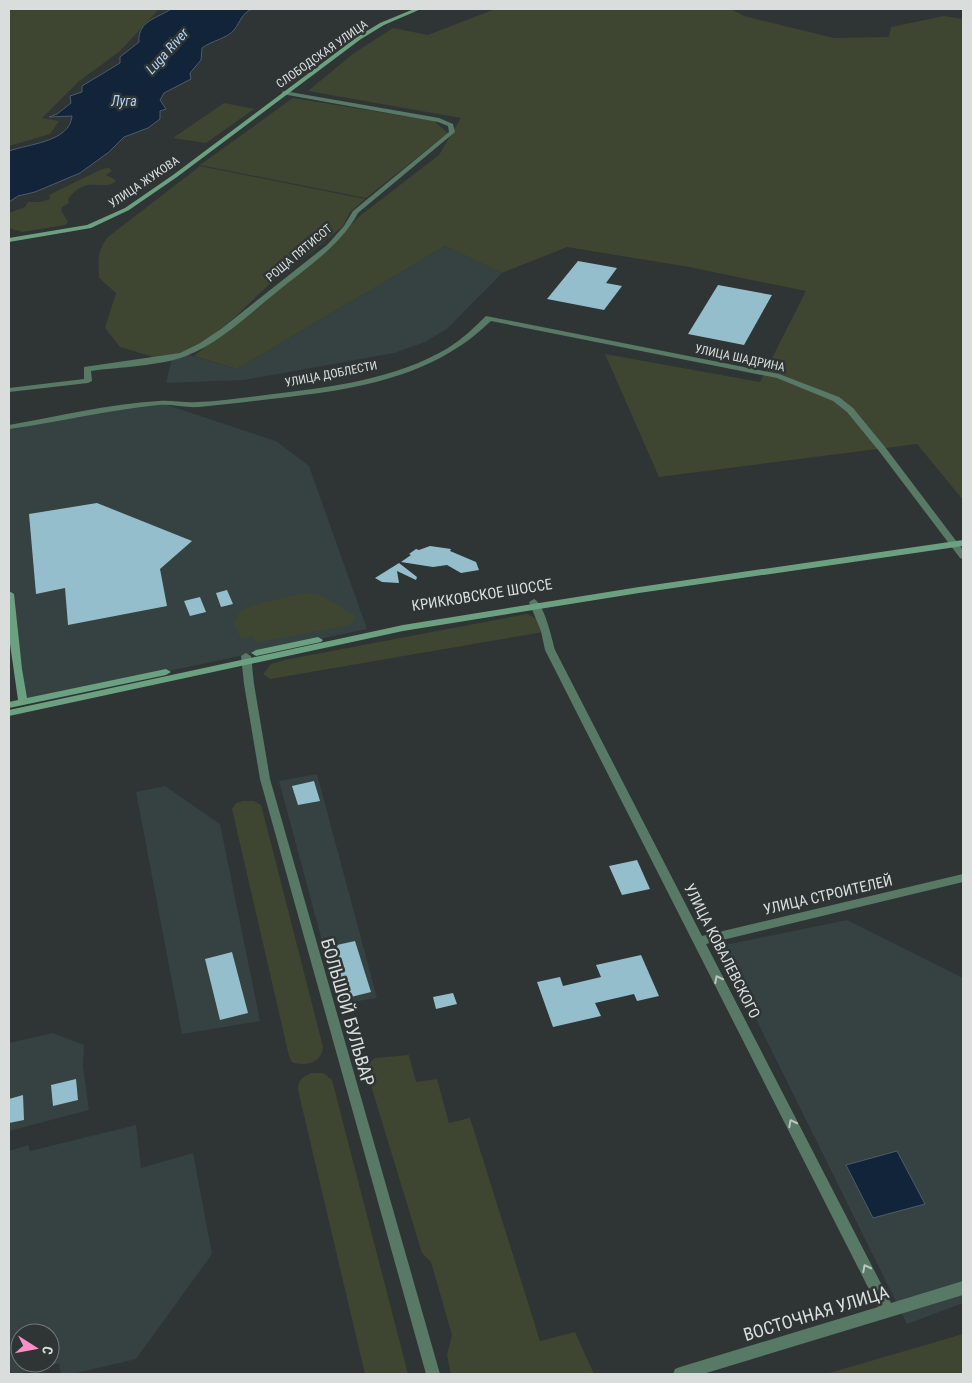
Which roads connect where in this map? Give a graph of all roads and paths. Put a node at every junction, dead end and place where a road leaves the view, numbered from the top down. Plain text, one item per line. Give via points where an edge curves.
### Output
1 (418, 9) edge
2 (284, 92) junction
3 (225, 138) joint
4 (9, 240) edge
5 (489, 318) joint
6 (9, 390) edge
7 (9, 426) edge
8 (963, 537) edge
9 (956, 542) edge
10 (963, 556) edge
11 (9, 594) edge
12 (535, 604) junction
13 (246, 659) junction
14 (13, 670) edge
15 (24, 702) junction
16 (9, 705) edge
17 (9, 712) edge
18 (963, 878) edge
19 (699, 941) junction
20 (963, 1288) edge
21 (888, 1312) junction
22 (433, 1374) edge
23 (680, 1374) edge

1 - 2 street, СЛОБОДСКАЯ УЛИЦА via 359,38
2 - 3 street, СЛОБОДСКАЯ УЛИЦА
2 - 6 street, РОЩА ПЯТИСОТ via 439,120 451,125 452,132 355,212 347,227 328,246 224,331 203,344 182,355 86,369 88,381
3 - 4 street, УЛИЦА ЖУКОВА via 146,196 107,220 72,231
5 - 7 street, УЛИЦА ДОБЛЕСТИ via 444,353 410,368 356,383 229,402 161,403 101,410
5 - 9 street, УЛИЦА ШАДРИНА via 779,376 836,399 850,410
8 - 9 street
9 - 10 street
9 - 12 street
11 - 14 street
12 - 13 street
12 - 19 street, УЛИЦА КОВАЛЕВСКОГО via 550,650
13 - 15 street
13 - 17 street
13 - 22 street, БОЛЬШОЙ БУЛЬВАР via 265,779
14 - 15 street
15 - 16 street
18 - 19 street, УЛИЦА СТРОИТЕЛЕЙ
21 -> 19 street, УЛИЦА КОВАЛЕВСКОГО
20 - 21 street, ВОСТОЧНАЯ УЛИЦА
21 - 23 street, ВОСТОЧНАЯ УЛИЦА

